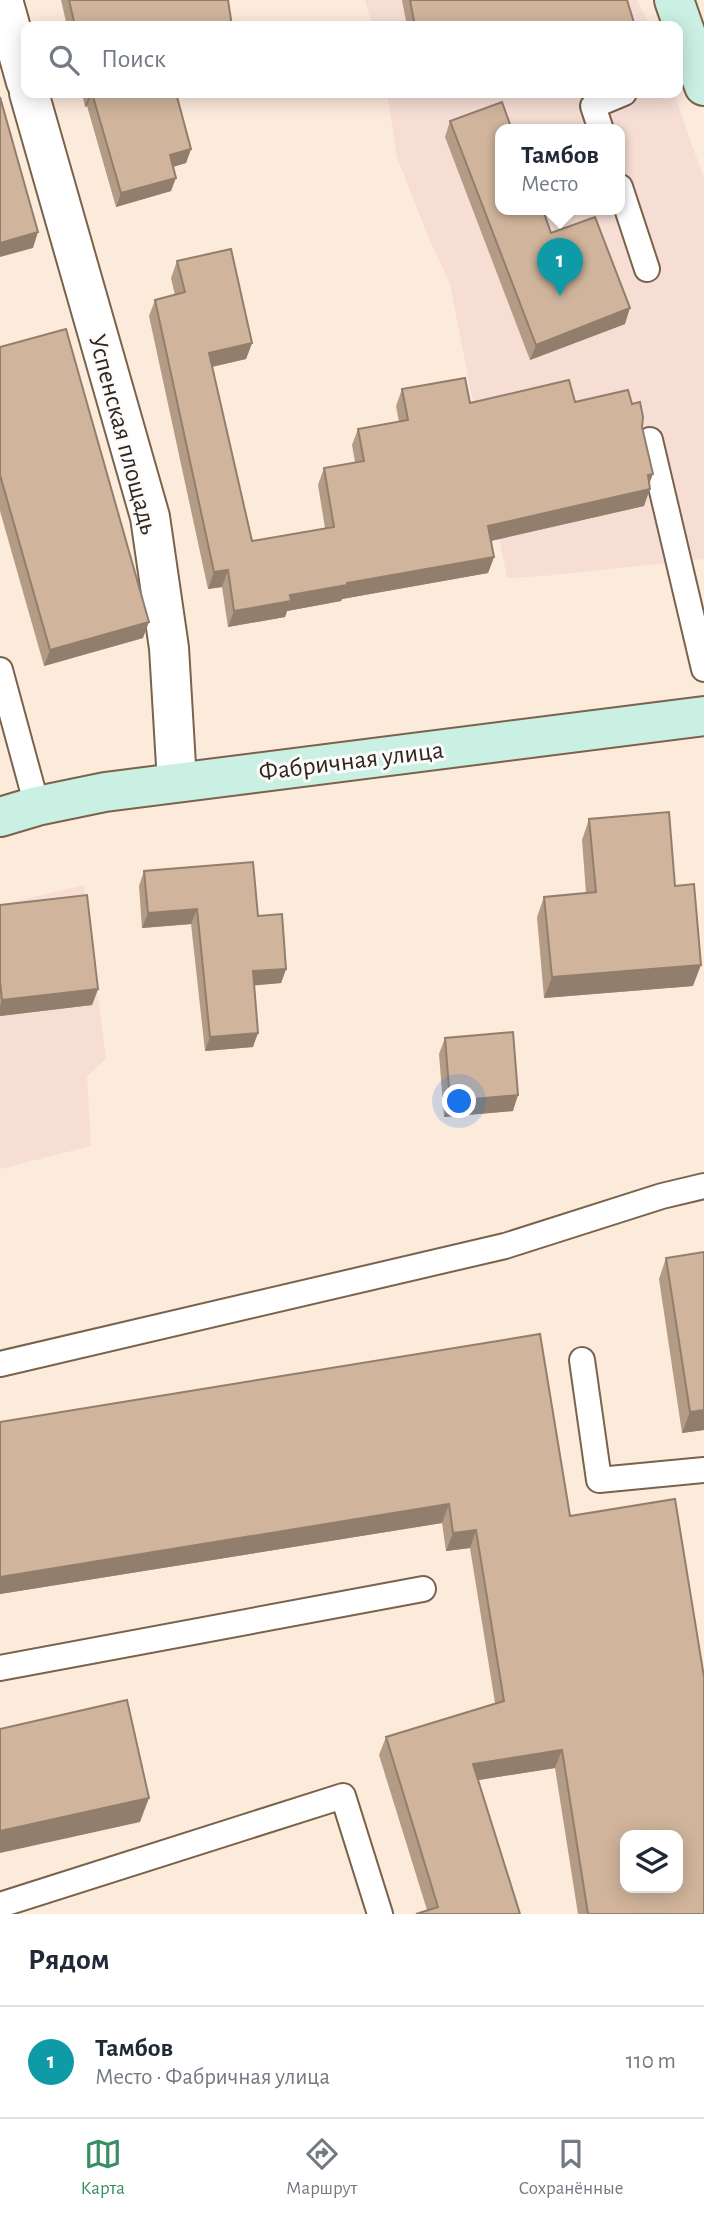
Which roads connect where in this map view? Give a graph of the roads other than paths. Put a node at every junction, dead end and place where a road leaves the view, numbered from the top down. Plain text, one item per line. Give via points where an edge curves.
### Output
1 (3, 0) edge
2 (674, 0) edge
3 (679, 21) edge
4 (683, 36) edge
5 (21, 64) edge
6 (692, 72) edge
7 (30, 98) edge
8 (612, 98) edge
9 (599, 124) edge
10 (625, 202) edge
11 (647, 270) dead end
12 (649, 440) dead end
13 (704, 669) edge
14 (0, 670) edge
15 (704, 716) edge
16 (177, 782) junction
17 (37, 806) junction
18 (0, 817) edge
19 (704, 1186) edge
20 (582, 1360) dead end
21 (0, 1364) edge
22 (704, 1470) edge
23 (423, 1589) dead end
24 (0, 1668) edge
25 (0, 1905) edge
26 (380, 1914) edge

1 - 5 street
2 - 3 street
4 - 6 street
7 - 16 street, Успенская площадь via 150,517 169,648
8 - 9 lane via 593,106
10 - 11 lane
12 - 13 lane
14 - 17 lane
15 - 16 street, Фабричная улица
16 - 17 street, Фабричная улица
17 - 18 street, Фабричная улица
19 - 21 lane via 505,1245
20 - 22 lane via 599,1480
23 - 24 lane
25 - 26 lane via 343,1796

